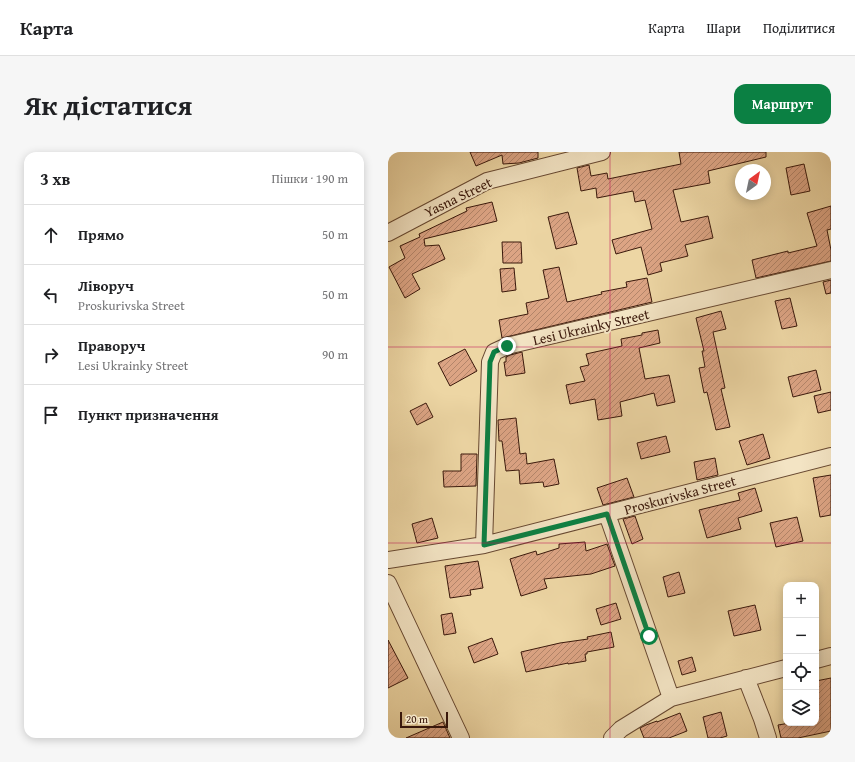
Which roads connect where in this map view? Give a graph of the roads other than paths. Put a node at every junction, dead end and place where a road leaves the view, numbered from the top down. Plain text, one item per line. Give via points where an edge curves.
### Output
1 (602, 152) edge
2 (388, 233) edge
3 (831, 270) edge
4 (831, 456) edge
5 (607, 514) junction
6 (484, 545) junction
7 (388, 560) edge
8 (388, 583) edge
9 (831, 656) edge
10 (819, 659) edge
11 (783, 669) edge
12 (746, 678) junction
13 (671, 698) junction
14 (461, 738) edge
15 (612, 738) edge
16 (768, 738) edge

1 - 2 street, Yasna Street via 487,181
3 - 6 street, Lesi Ukrainky Street via 507,346 494,352 490,362
4 - 5 street, Proskurivska Street
5 - 6 street, Proskurivska Street
5 - 13 street
6 - 7 street, Proskurivska Street
8 - 14 street
9 - 10 street
11 - 12 street
12 - 13 street
12 - 16 street
13 - 15 street via 621,729

